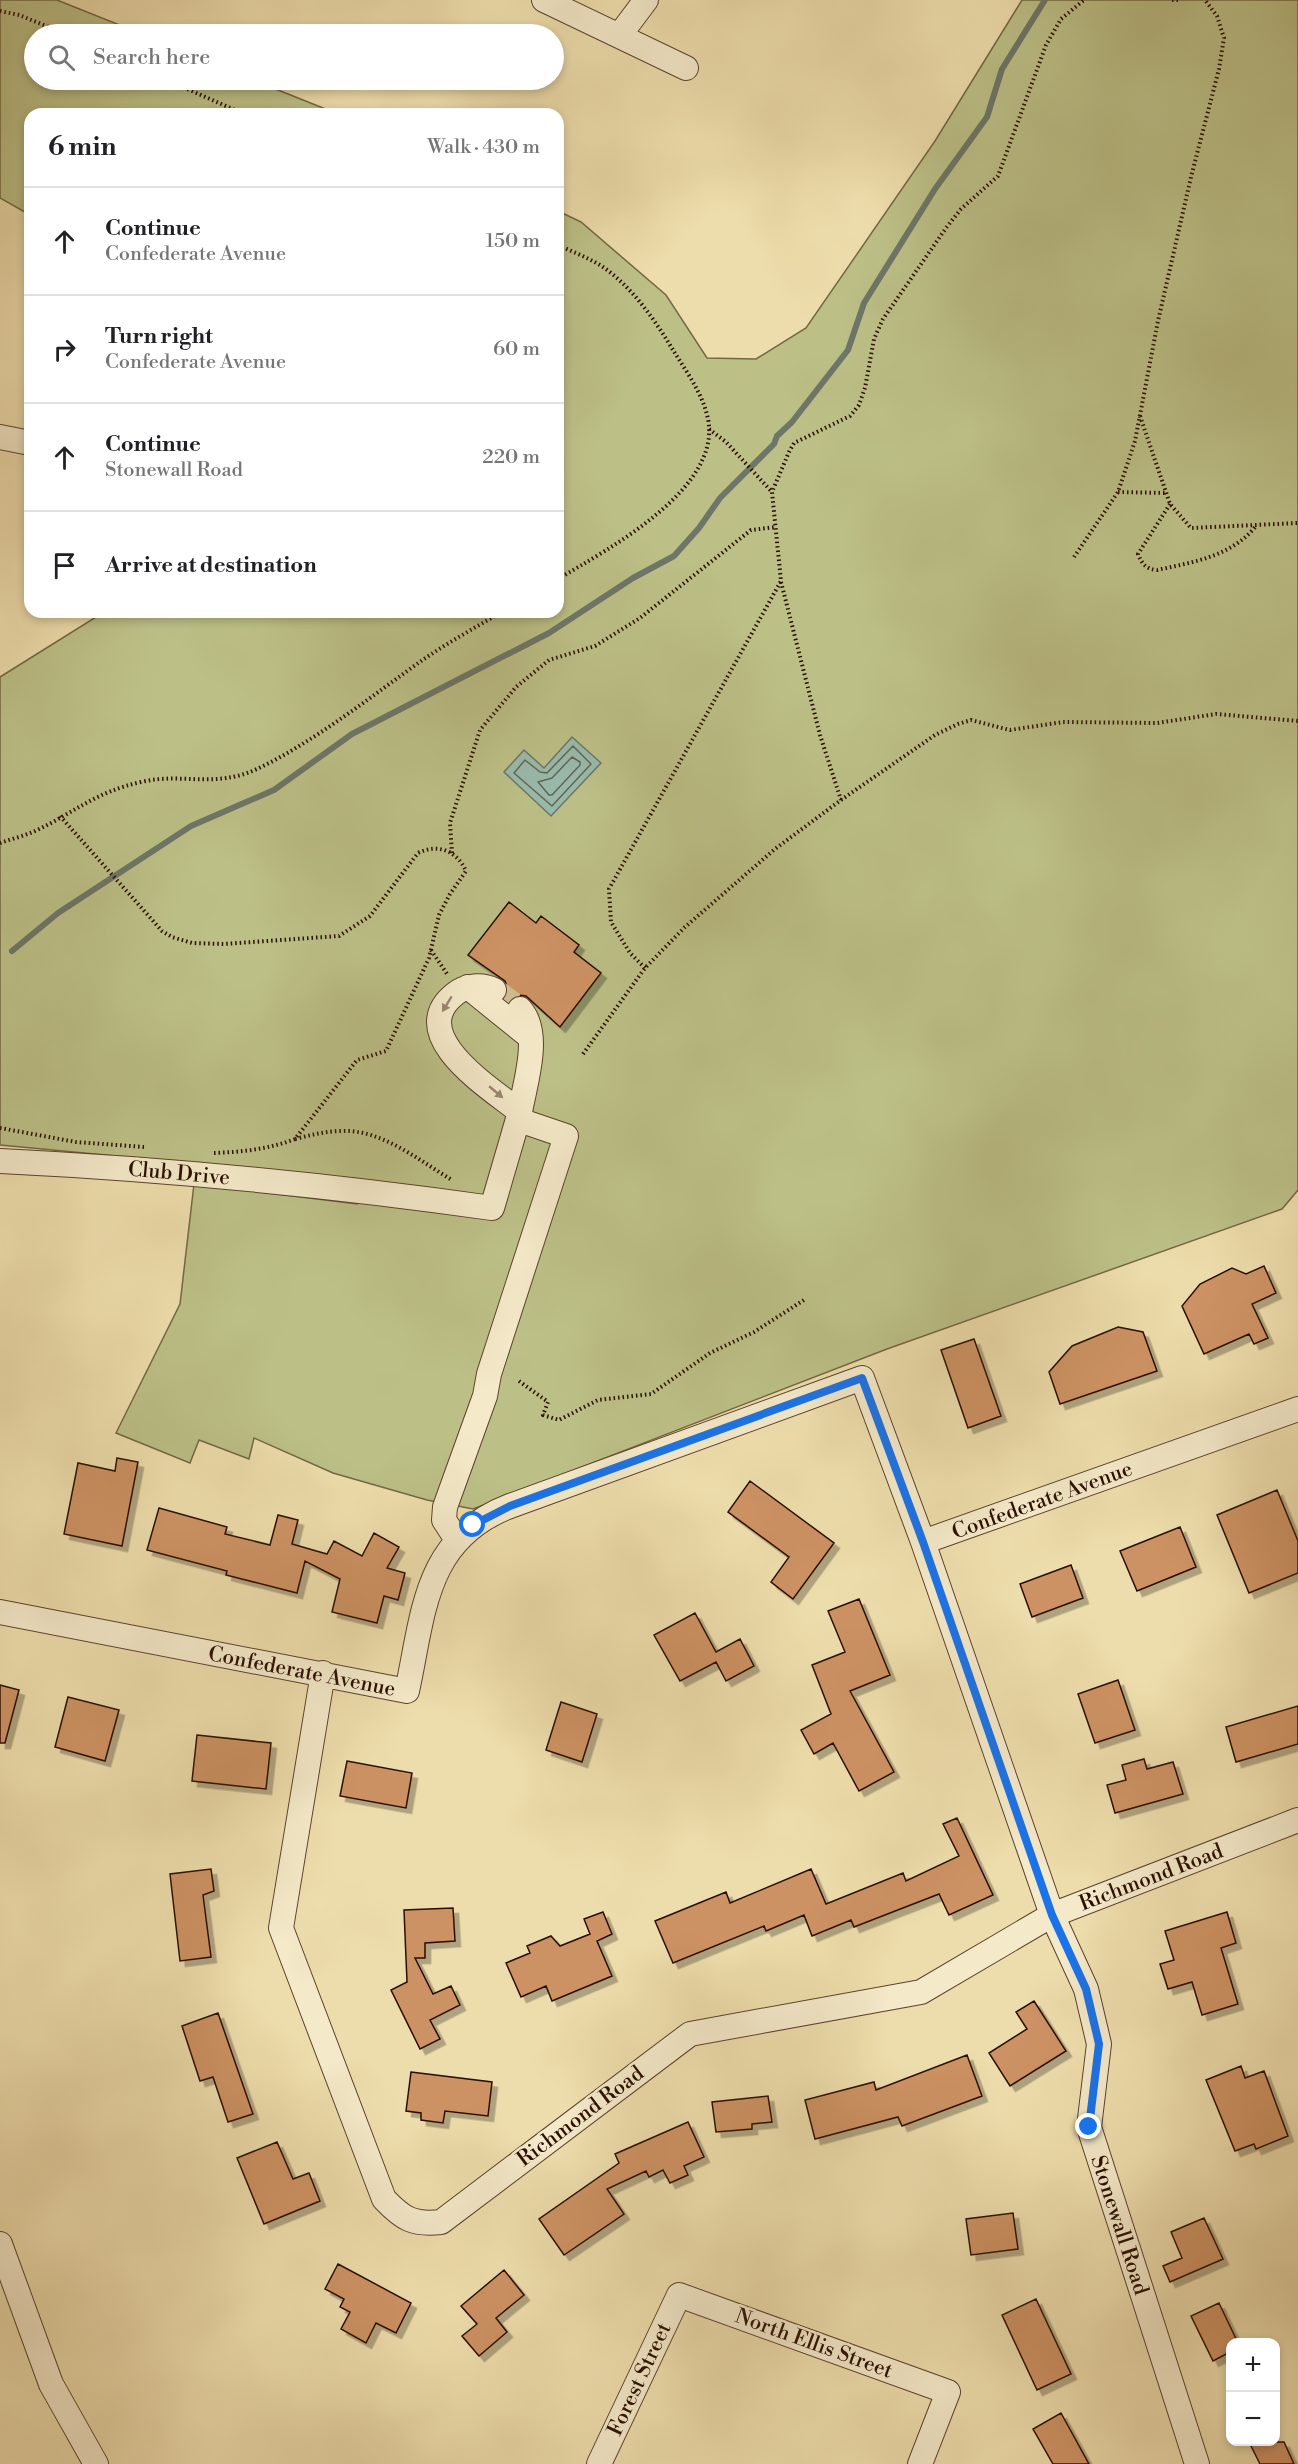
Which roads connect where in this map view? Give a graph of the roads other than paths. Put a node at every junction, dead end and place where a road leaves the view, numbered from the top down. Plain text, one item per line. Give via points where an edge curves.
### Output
1 (544, 0) edge
2 (646, 0) edge
3 (619, 36) junction
4 (686, 68) dead end
5 (1, 439) edge
6 (24, 442) edge
7 (463, 989) junction
8 (495, 990) tunnel mouth
9 (519, 1009) tunnel mouth
10 (531, 1039) junction
11 (520, 1116) junction
12 (0, 1161) edge
13 (1298, 1408) edge
14 (457, 1540) junction
15 (923, 1542) junction
16 (0, 1612) edge
17 (323, 1673) junction
18 (1298, 1820) edge
19 (1052, 1915) junction
20 (0, 2244) edge
21 (679, 2295) joint
22 (96, 2464) edge
23 (599, 2464) edge
24 (920, 2464) edge
25 (1197, 2464) edge

1 - 3 street
2 - 3 street
3 - 4 street
5 - 6 street
7 - 8 street via 482,986
7 - 10 street
7 -> 11 street via 452,996 441,1015 444,1043
9 - 10 street via 530,1024
10 - 11 street
11 - 12 street, Club Drive via 492,1208 100,1166
11 - 14 street via 566,1136 485,1396 444,1508 444,1520
13 - 15 street, Confederate Avenue
14 - 15 street, Confederate Avenue via 473,1525 497,1512 862,1378
14 - 17 street, Confederate Avenue via 432,1578 407,1691
15 - 19 street, Stonewall Road
16 - 17 street, Confederate Avenue
17 - 19 street, Richmond Road via 281,1928 384,2199 399,2214 421,2224 441,2222 690,2034 921,1992
18 - 19 street, Richmond Road
19 - 25 street, Stonewall Road via 1086,1989 1099,2044 1089,2127
20 - 22 street via 51,2384
21 - 23 street, Forest Street
21 - 24 street, North Ellis Street via 948,2392

